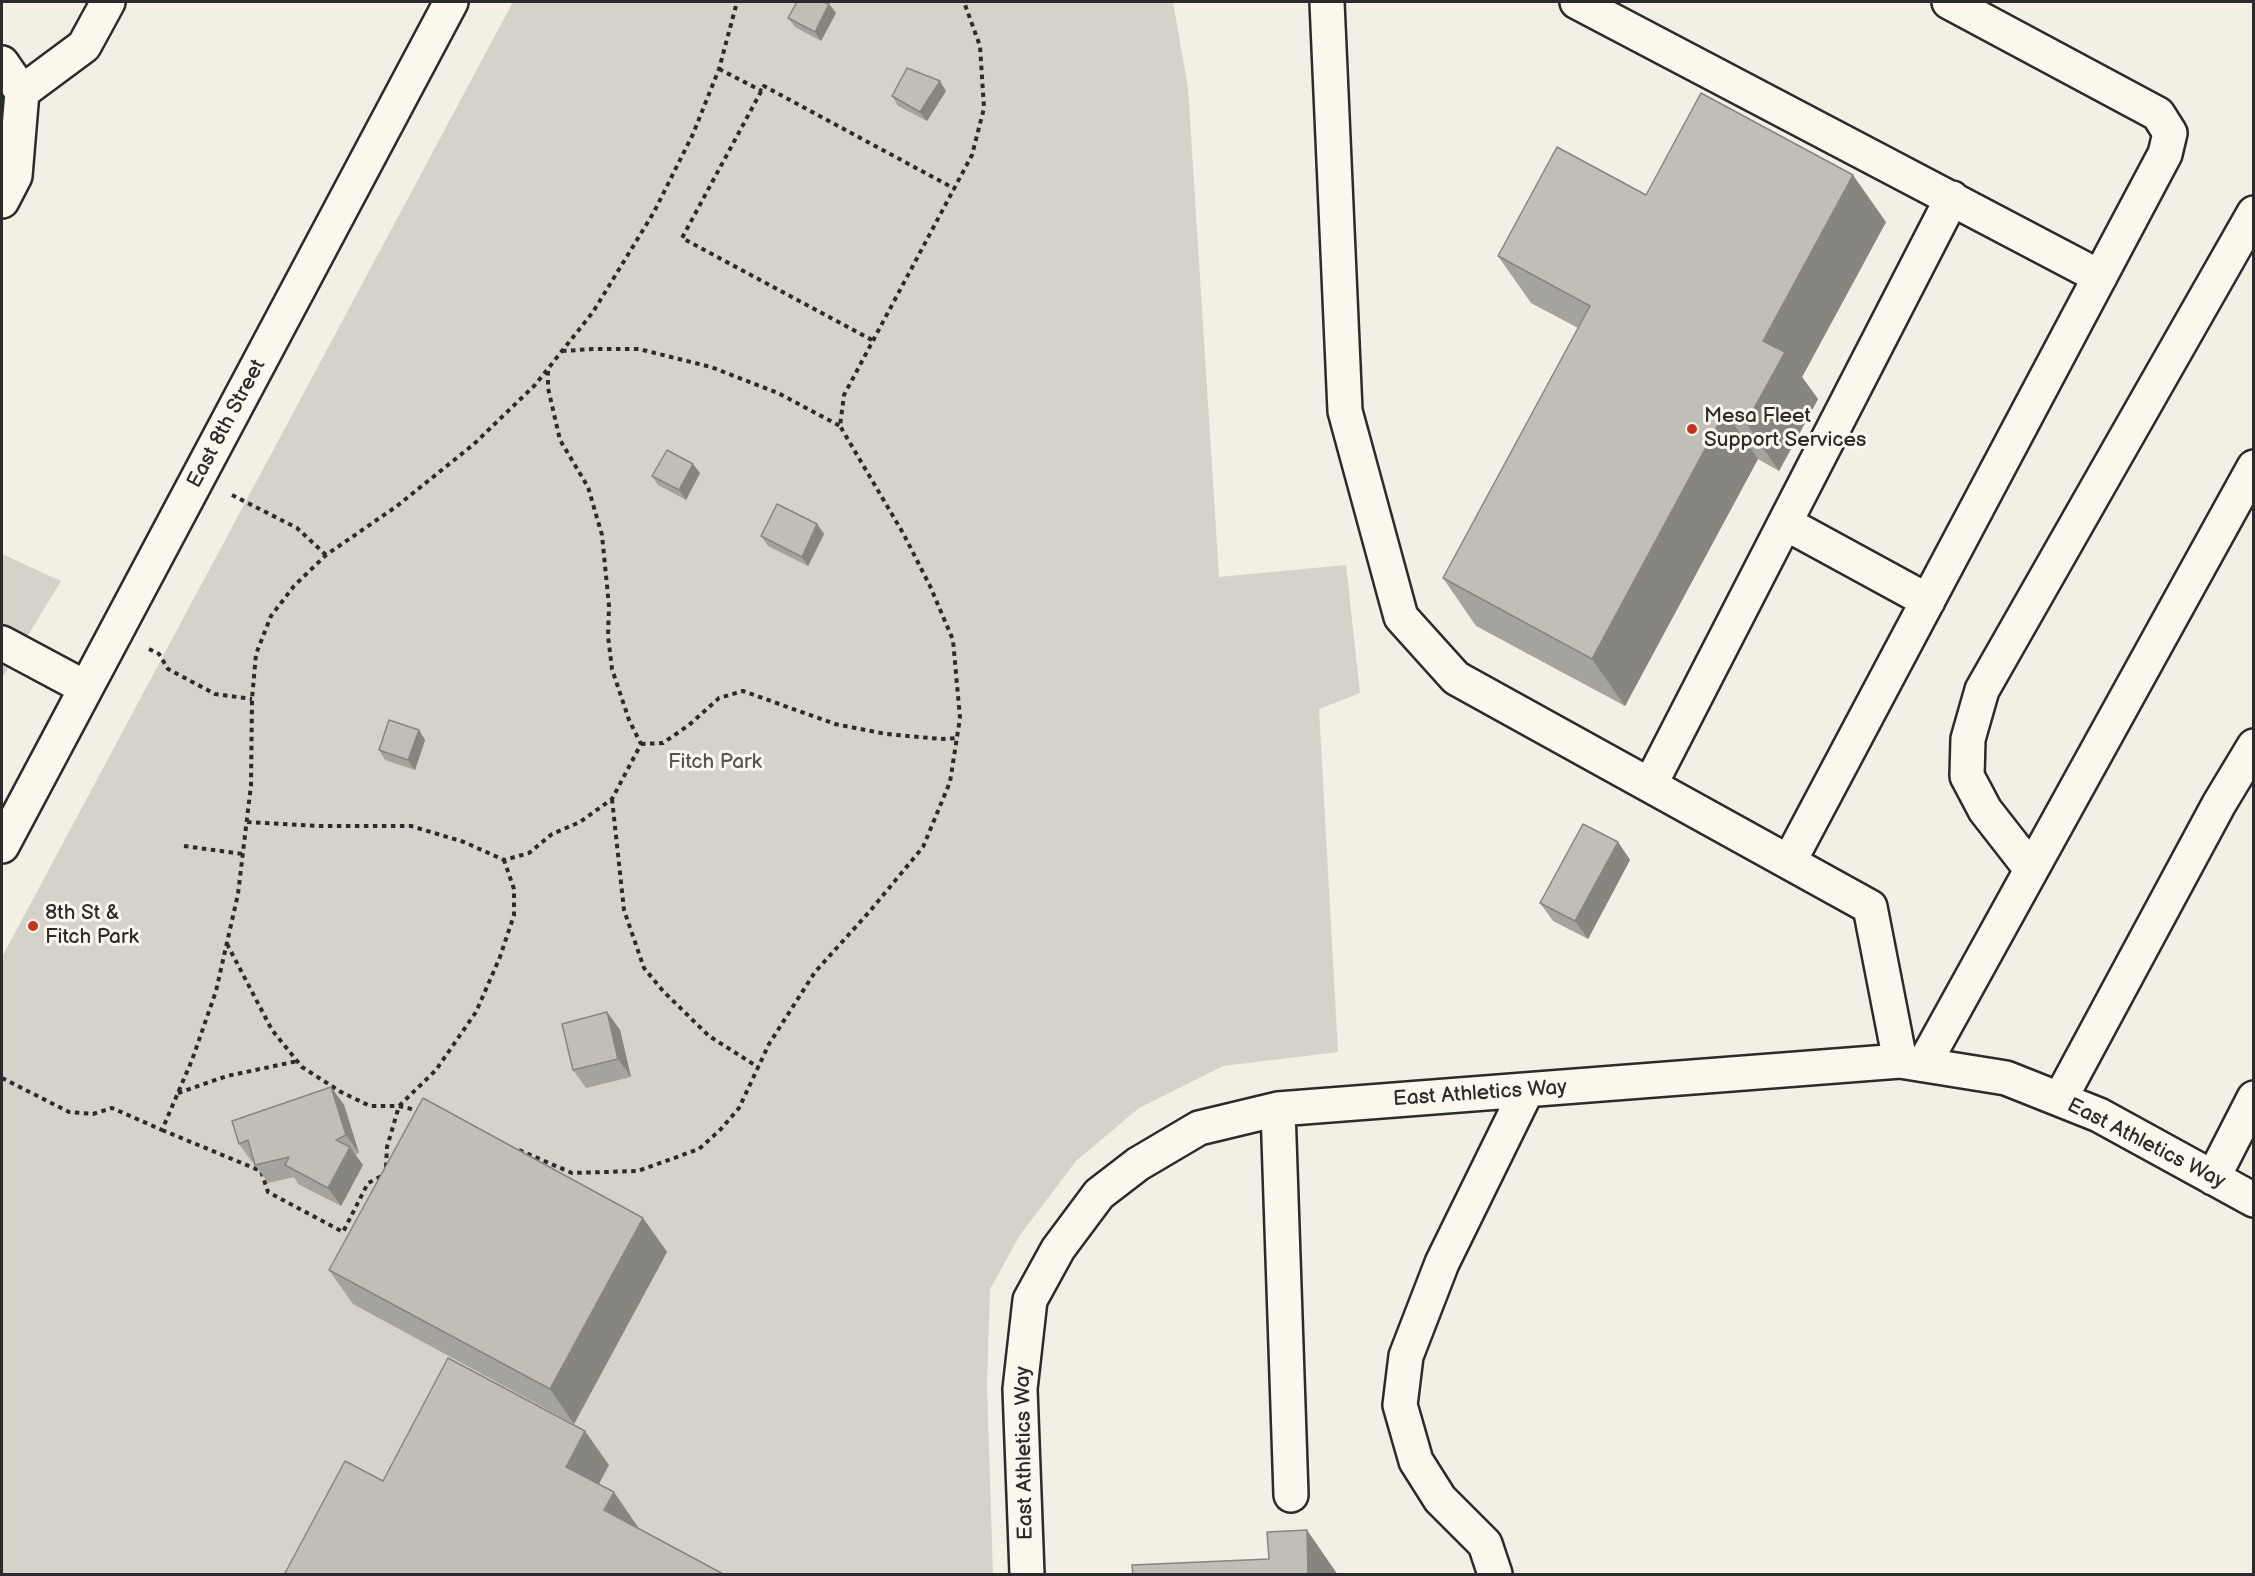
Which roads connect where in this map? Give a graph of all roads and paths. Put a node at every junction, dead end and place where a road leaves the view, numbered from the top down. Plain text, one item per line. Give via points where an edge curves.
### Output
1 (108, 2) edge
2 (452, 2) edge
3 (736, 2) edge
4 (964, 2) edge
5 (1327, 2) edge
6 (1576, 2) edge
7 (1949, 2) edge
8 (2, 63) edge
9 (719, 69) junction
10 (762, 91) junction
11 (22, 92) junction
12 (955, 189) junction
13 (1952, 198) junction
14 (2, 201) edge
15 (2253, 213) edge
16 (2100, 276) junction
17 (872, 340) junction
18 (561, 351) junction
19 (549, 367) junction
20 (840, 426) junction
21 (2253, 466) edge
22 (197, 480) junction
23 (1785, 523) junction
24 (326, 555) junction
25 (1928, 601) junction
26 (116, 632) junction
27 (2, 643) edge
28 (86, 688) junction
29 (252, 699) junction
30 (957, 738) junction
31 (641, 744) junction
32 (2253, 746) edge
33 (1650, 785) junction
34 (612, 799) junction
35 (247, 822) junction
36 (2, 846) edge
37 (184, 846) dead end
38 (243, 854) junction
39 (504, 860) junction
40 (1789, 862) junction
41 (2031, 869) junction
42 (227, 944) junction
43 (298, 1061) junction
44 (1912, 1063) junction
45 (758, 1067) junction
46 (2, 1078) edge
47 (1527, 1090) junction
48 (177, 1093) junction
49 (2253, 1098) edge
50 (2060, 1100) junction
51 (399, 1106) junction
52 (1278, 1109) junction
53 (421, 1112) edge
54 (162, 1130) junction
55 (510, 1147) edge
56 (2213, 1178) junction
57 (2253, 1200) edge
58 (1291, 1496) dead end
59 (1027, 1575) edge
60 (1495, 1575) edge

1 - 11 street via 84,46
2 - 22 street, East 8th Street
3 - 9 path
4 - 12 path via 980,46 984,108 972,155
5 - 33 street via 1345,411 1401,617 1456,678
6 - 13 street
7 - 16 street via 2158,114 2170,133 2165,154
8 - 11 street
9 - 10 path
9 - 18 path via 693,134 654,212 593,312
10 - 12 path via 764,86
10 - 17 path via 682,238
11 - 14 street via 15,176
12 - 17 path
13 - 16 street
13 - 23 street
15 - 41 street via 1982,690 1968,739 1967,776 1985,810
16 - 25 street
17 - 20 path via 844,395
18 - 19 path
18 - 20 path via 639,349 711,367 777,393
19 - 24 path via 474,444 397,506
19 - 31 path via 548,388 560,440 588,487 602,535 612,669
20 - 30 path via 903,533 953,640 960,718
21 - 41 street
22 - 24 path via 297,528
22 - 26 street, East 8th Street
23 - 25 street
23 - 33 street
24 - 29 path via 294,586 271,616 256,654
25 - 40 street
26 - 28 street, East 8th Street
26 - 29 path via 159,654 168,669 215,694
27 - 28 street
28 - 36 street, East 8th Street
29 - 35 path
30 - 31 path via 886,734 835,724 743,691 719,698 663,743
30 - 45 path via 950,782 923,847 815,972
31 - 34 path
32 - 50 street
33 - 40 street
34 - 39 path via 580,822 552,834 529,853
34 - 45 path via 624,910 644,968 709,1036
35 - 38 path
35 - 39 path via 411,826 464,842
37 - 38 path
38 - 42 path
39 - 51 path via 514,890 514,915 500,957 476,1012 436,1070
40 - 44 street via 1870,907
41 - 44 street
42 - 43 path via 272,1030
42 - 48 path via 216,991
43 - 48 path via 227,1076
43 - 51 path via 331,1086 370,1106
44 - 47 street, East Athletics Way
44 - 50 street, East Athletics Way via 2006,1078
45 - 55 path via 739,1108 721,1130 699,1149 638,1171 572,1173
46 - 54 path via 69,1112 93,1114 112,1108
47 - 52 street, East Athletics Way
47 - 60 street via 1442,1263 1406,1356 1400,1404 1416,1461 1440,1499 1485,1544
48 - 54 path
49 - 56 street
50 - 56 street, East Athletics Way via 2099,1115
51 - 53 path
51 - 54 path via 387,1148 386,1172 369,1183 343,1232 268,1192 261,1172
52 - 58 street
52 - 59 street, East Athletics Way via 1199,1128 1138,1164 1099,1194 1058,1249 1030,1300 1020,1389
56 - 57 street, East Athletics Way

